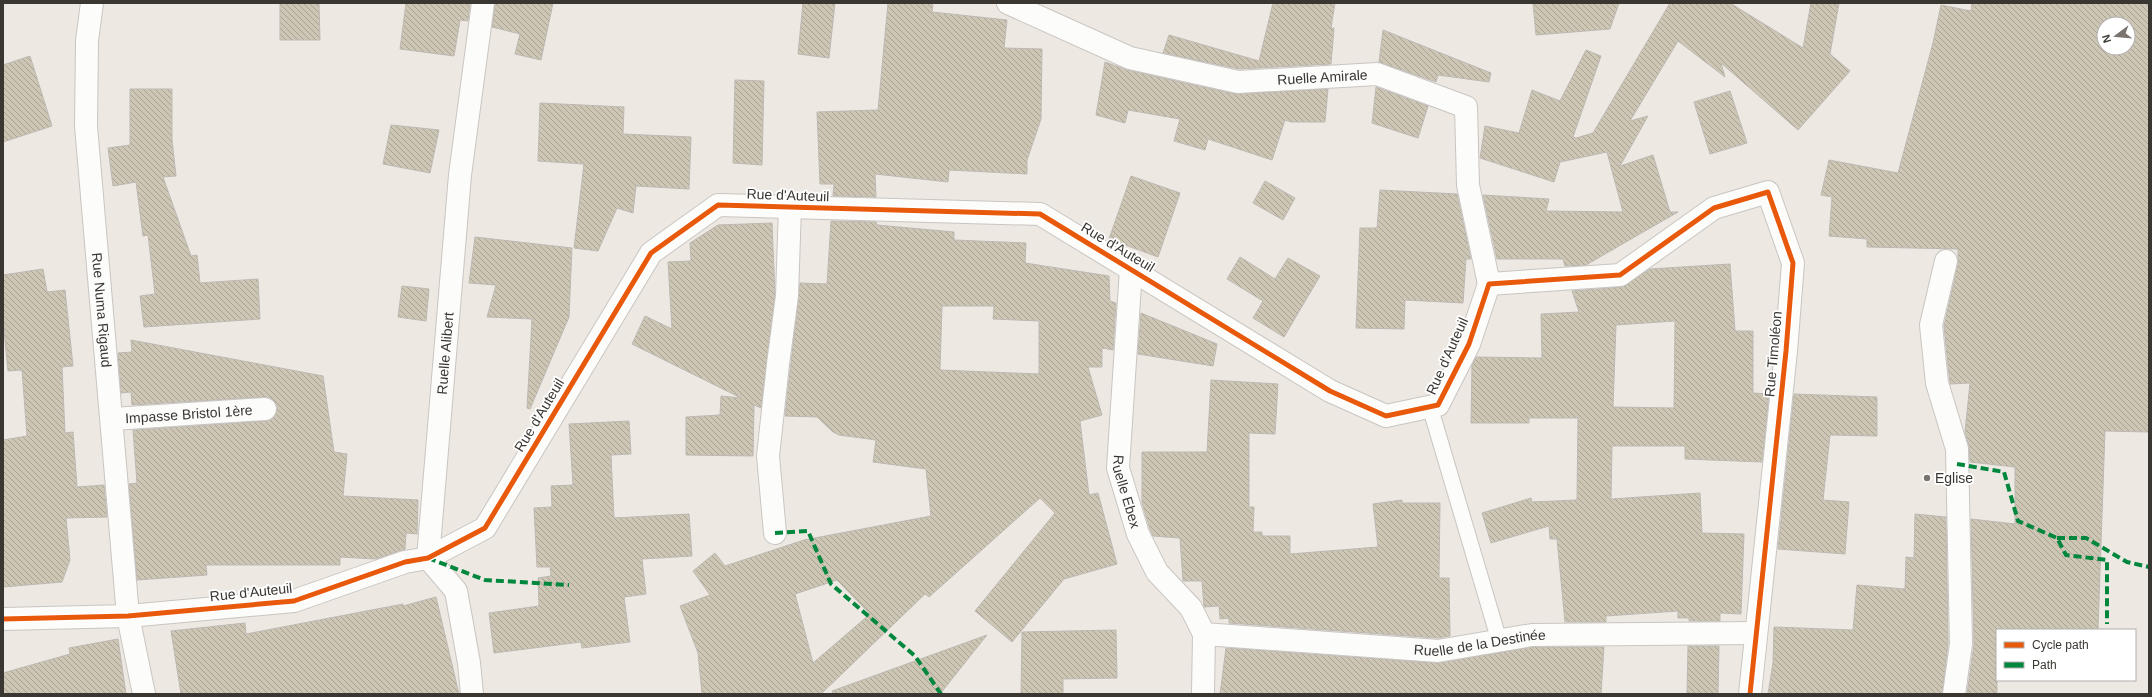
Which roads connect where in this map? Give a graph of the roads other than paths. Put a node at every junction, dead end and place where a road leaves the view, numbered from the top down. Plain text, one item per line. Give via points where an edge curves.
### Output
1 (92, 3) edge
2 (483, 3) edge
3 (1008, 3) edge
4 (790, 207) junction
5 (1946, 261) dead end
6 (1131, 268) junction
7 (1489, 284) junction
8 (1430, 407) junction
9 (265, 409) dead end
10 (113, 419) junction
11 (775, 532) dead end
12 (428, 558) junction
13 (128, 616) junction
14 (3, 619) edge
15 (1756, 633) junction
16 (1204, 634) junction
17 (1499, 640) junction
18 (144, 694) edge
19 (472, 694) edge
20 (1202, 694) edge
21 (1750, 694) edge
22 (1954, 694) edge

1 - 10 street, Rue Numa Rigaud via 87,41 86,126
2 - 12 street, Ruelle Alibert via 460,175
3 - 7 street, Ruelle Amirale via 1130,58 1238,82 1377,74 1466,106 1468,185
4 - 6 street, Rue d'Auteuil via 1040,214
4 - 11 street via 787,296 768,456
4 - 12 street, Rue d'Auteuil via 718,205 651,253 485,528
5 - 22 street via 1931,325 1937,383 1957,449 1961,644
6 - 8 street, Rue d'Auteuil via 1330,391 1386,416
6 - 16 street, Ruelle Ebex via 1118,468 1138,534 1150,559 1157,572 1191,608
7 - 8 street, Rue d'Auteuil via 1469,344 1438,405
7 - 15 street, Rue Timoléon via 1620,275 1714,208 1768,192 1793,263
8 - 17 lane
9 - 10 street, Impasse Bristol 1ère
10 - 13 street, Rue Numa Rigaud
12 - 13 street, Rue d'Auteuil via 405,562 294,601
12 - 19 street via 456,591
13 - 14 street, Rue d'Auteuil
13 - 18 street, Rue Numa Rigaud
15 - 17 street, Ruelle de la Destinée via 1532,635
15 - 21 street, Rue Timoléon
16 - 17 street, Ruelle de la Destinée via 1438,651
16 - 20 street, Ruelle Ebex

